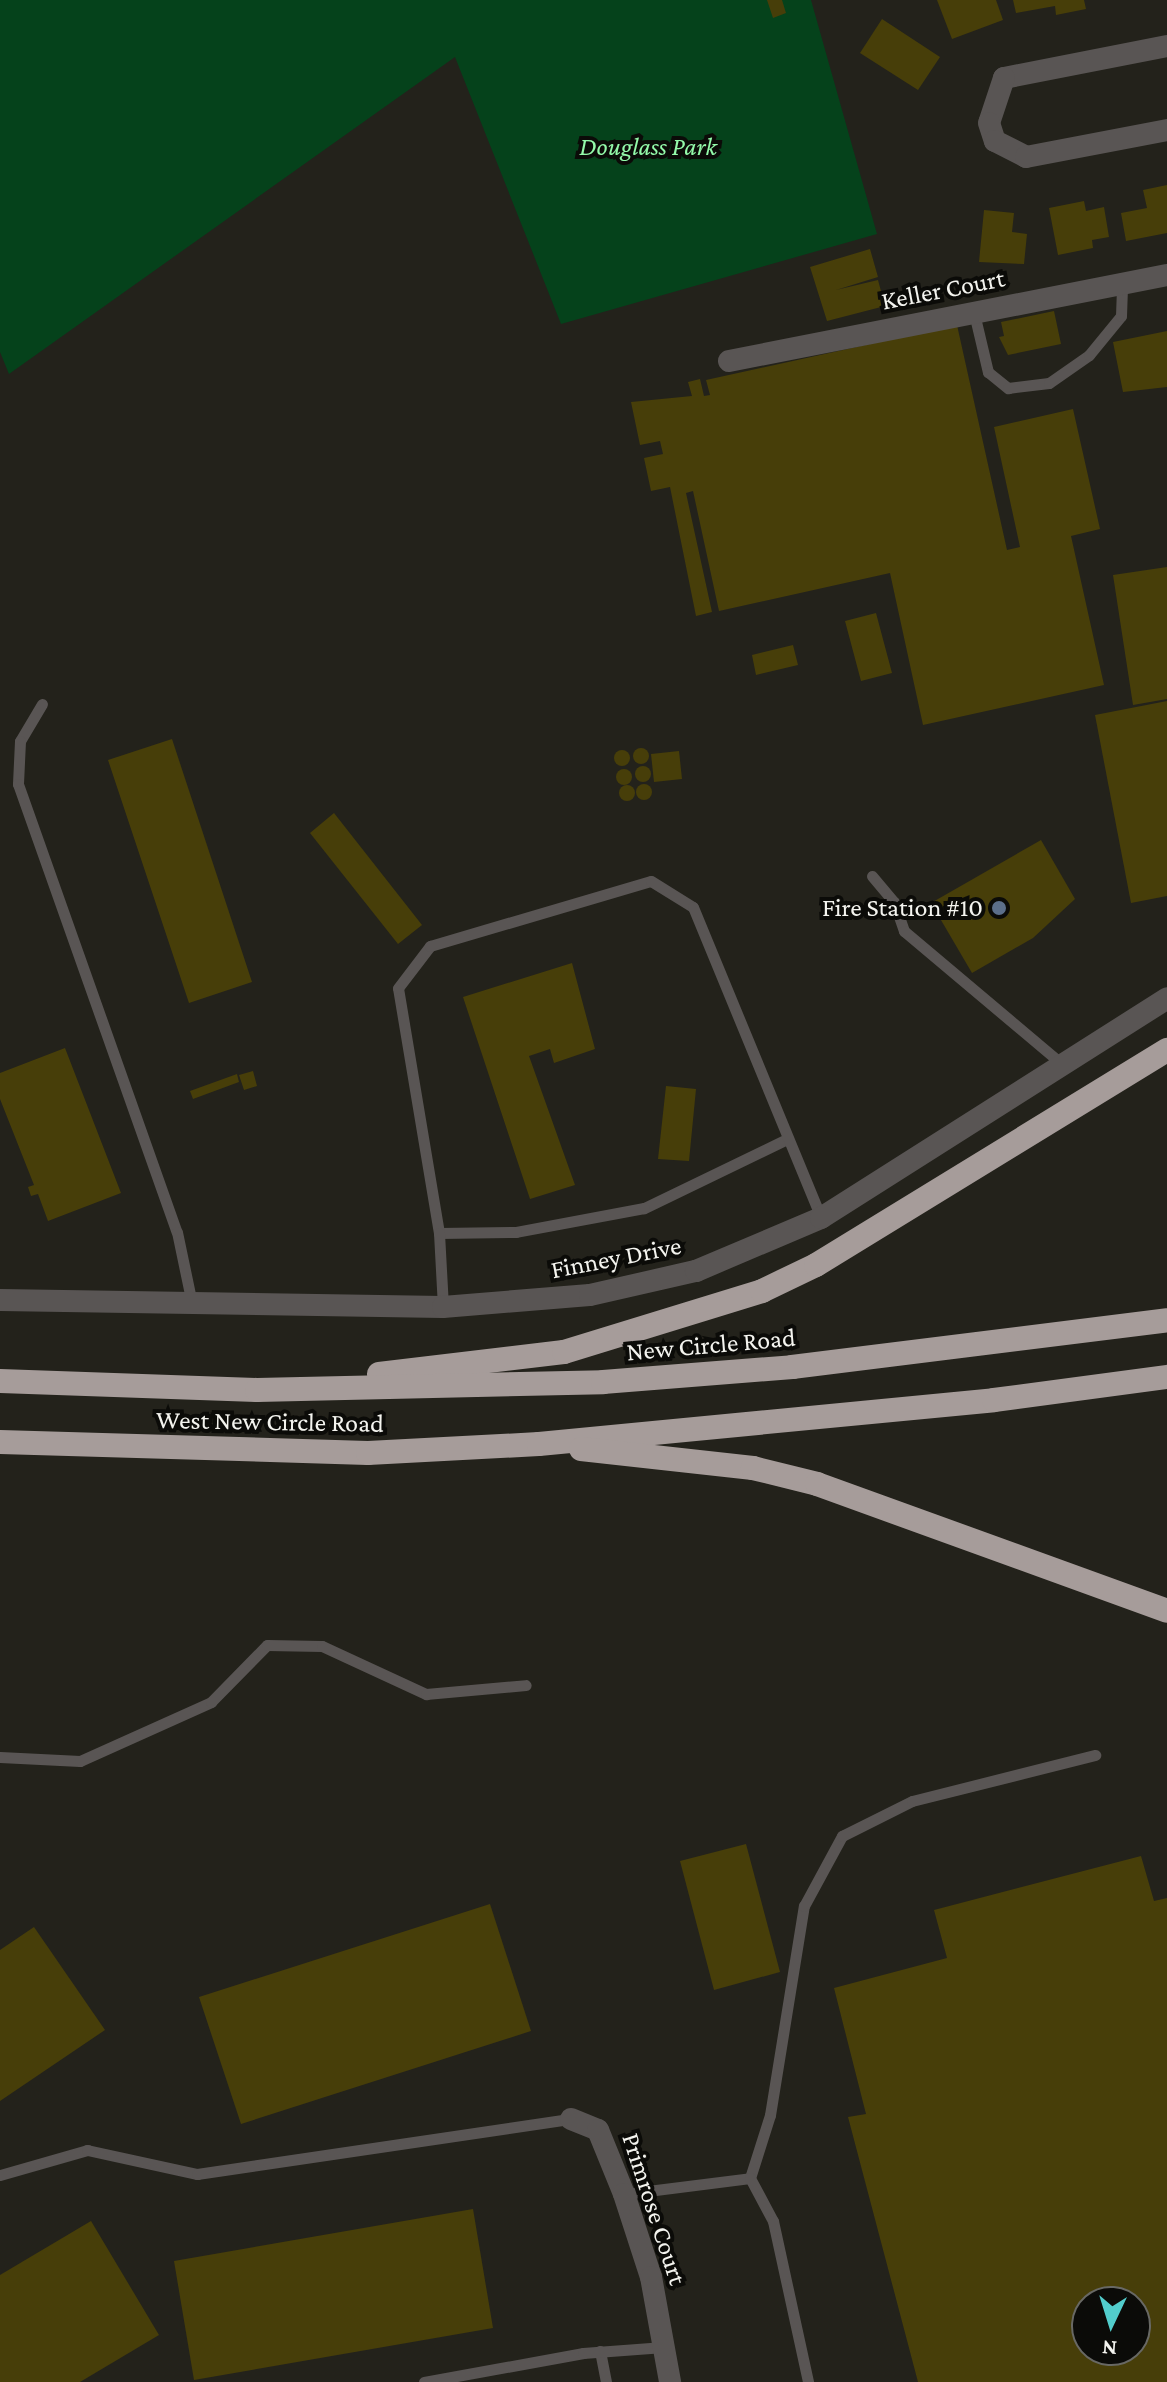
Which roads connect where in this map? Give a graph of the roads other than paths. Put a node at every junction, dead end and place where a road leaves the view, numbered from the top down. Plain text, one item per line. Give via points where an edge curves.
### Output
1 (1167, 46) edge
2 (1167, 130) edge
3 (1167, 275) edge
4 (1122, 284) junction
5 (974, 313) junction
6 (729, 361) dead end
7 (42, 704) dead end
8 (872, 876) dead end
9 (1167, 998) edge
10 (1167, 1050) edge
11 (1062, 1064) junction
12 (787, 1139) junction
13 (821, 1218) junction
14 (439, 1233) junction
15 (0, 1300) edge
16 (192, 1306) junction
17 (443, 1307) junction
18 (1167, 1320) edge
19 (1167, 1377) edge
20 (0, 1381) edge
21 (257, 1390) junction
22 (0, 1442) edge
23 (539, 1444) junction
24 (1167, 1611) edge
25 (526, 1685) dead end
26 (1095, 1755) dead end
27 (0, 1757) edge
28 (571, 2119) joint
29 (0, 2175) edge
30 (750, 2178) junction
31 (624, 2194) junction
32 (664, 2347) junction
33 (600, 2351) junction
34 (424, 2382) edge
35 (606, 2382) edge
36 (670, 2382) edge
37 (808, 2382) edge

1 - 2 street via 1004,78 989,123 995,141 1026,157
3 - 4 street, Keller Court
4 - 5 street, Keller Court
4 - 5 lane via 1121,316 1089,355 1049,383 1008,388 988,372
5 - 6 street, Keller Court
7 - 16 lane via 20,741 18,784 177,1232
8 - 11 lane via 894,902 904,931
9 - 11 street, Finney Drive
10 - 21 highway via 816,1265 704,1314 564,1352
11 - 13 street, Finney Drive
12 - 13 lane
12 - 14 lane via 644,1208 516,1232
12 - 14 lane via 693,907 651,881 430,946 398,988
13 - 17 street, Finney Drive via 749,1252 666,1279 590,1295
14 - 17 lane
15 - 16 street, Finney Drive
16 - 17 street, Finney Drive
18 - 21 highway, New Circle Road via 792,1367 619,1380
19 - 23 highway via 978,1402
20 - 21 highway, West New Circle Road
22 - 23 highway, West New Circle Road via 368,1453
23 - 24 highway via 753,1468 817,1484
25 - 27 lane via 426,1694 322,1646 267,1645 211,1702 80,1761
26 - 30 lane via 912,1801 842,1836 804,1906 770,2115
28 - 29 lane via 197,2174 87,2150
28 - 31 street, Primrose Court via 598,2130
30 - 31 lane
30 - 37 lane via 773,2221
31 - 32 street, Primrose Court via 651,2277
32 - 33 lane
32 - 36 street, Primrose Court
33 - 34 lane
33 - 35 lane

